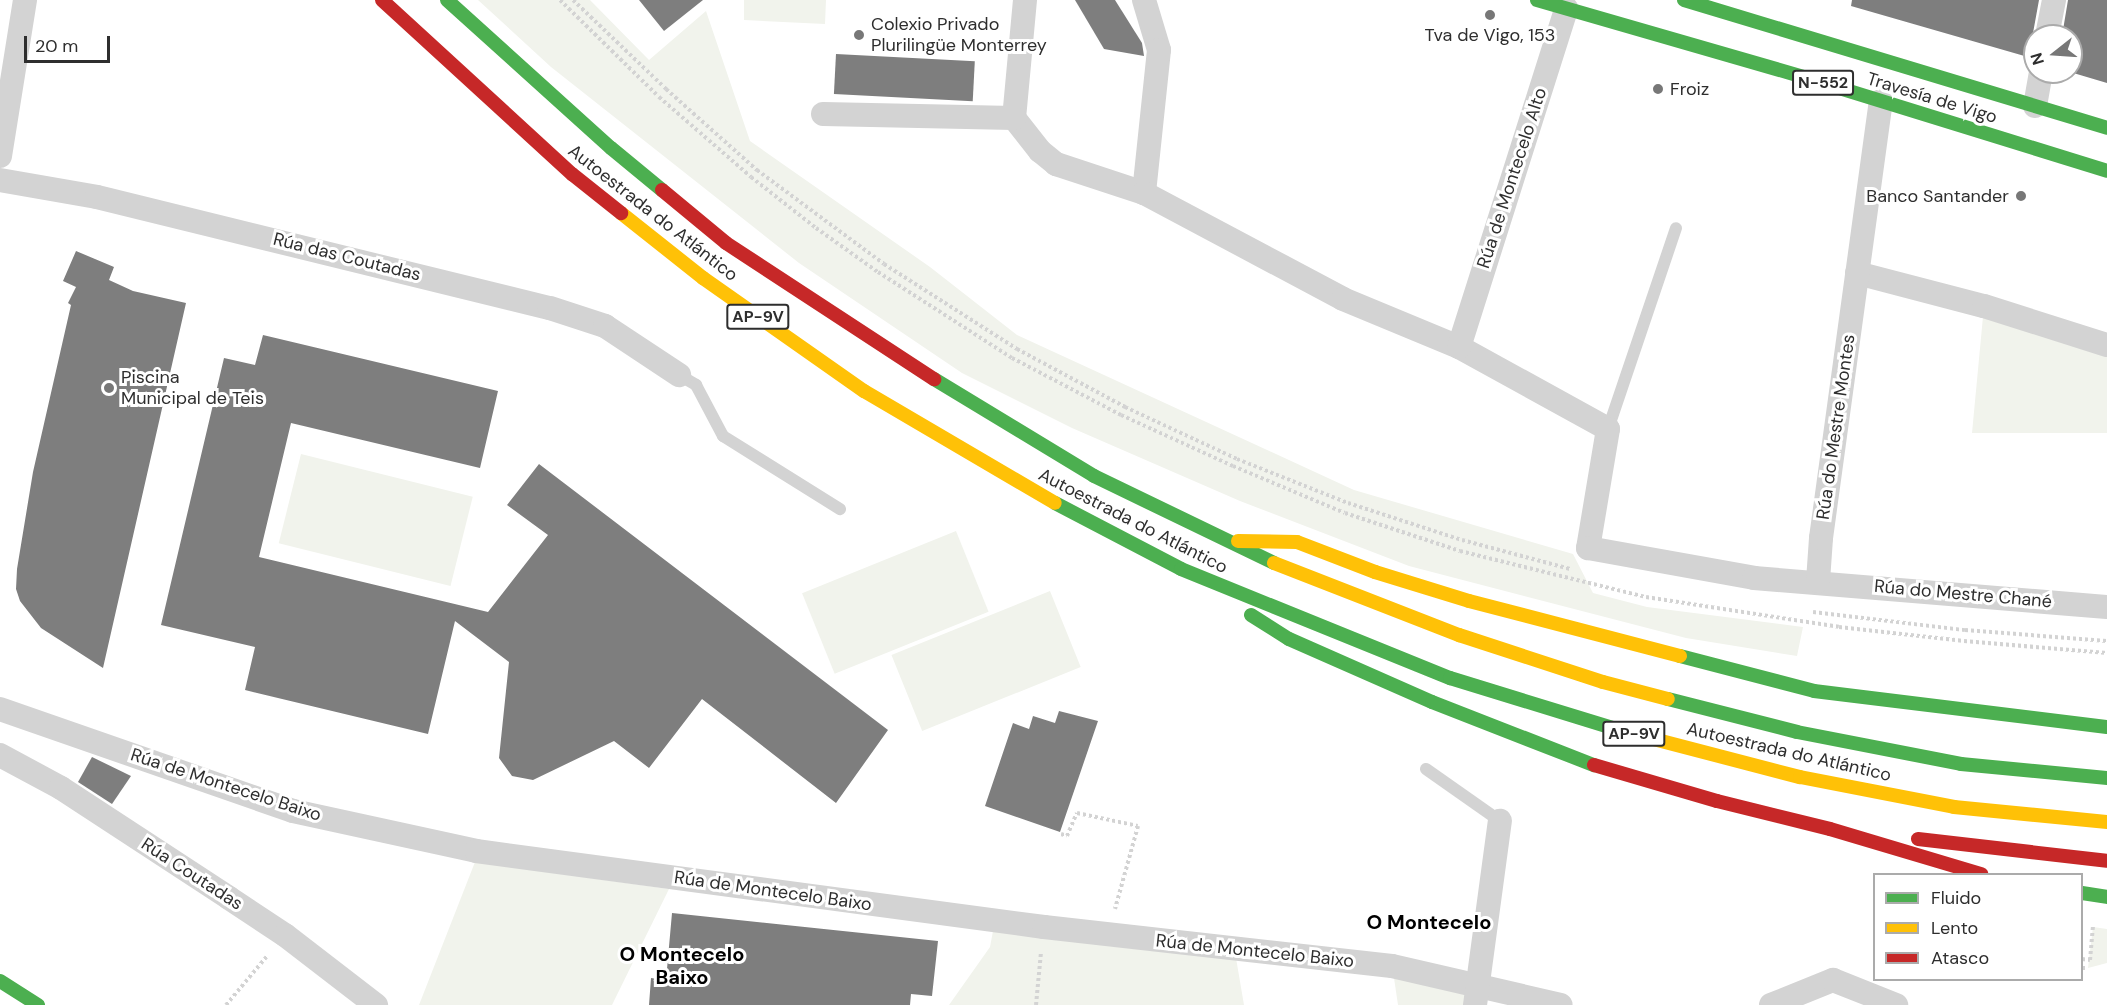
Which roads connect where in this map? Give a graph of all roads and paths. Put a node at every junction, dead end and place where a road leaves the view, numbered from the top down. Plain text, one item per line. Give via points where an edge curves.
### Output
1 (25, 0) edge
2 (381, 0) edge
3 (447, 0) edge
4 (560, 0) edge
5 (573, 0) edge
6 (1025, 0) edge
7 (1144, 0) edge
8 (1538, 0) edge
9 (1684, 0) edge
10 (2054, 0) edge
11 (1566, 9) junction
12 (2049, 24) edge
13 (2039, 84) edge
14 (1881, 100) junction
15 (2035, 106) junction
16 (823, 114) dead end
17 (1014, 118) junction
18 (2107, 128) edge
19 (0, 156) edge
20 (2107, 171) edge
21 (0, 180) edge
22 (1144, 193) junction
23 (1676, 228) dead end
24 (1857, 273) junction
25 (2107, 345) edge
26 (1459, 346) junction
27 (680, 375) joint
28 (1608, 429) junction
29 (840, 509) dead end
30 (1228, 541) junction
31 (1181, 569) junction
32 (1579, 570) dead end
33 (1818, 581) junction
34 (2107, 607) edge
35 (1807, 611) dead end
36 (2107, 641) edge
37 (2107, 653) edge
38 (0, 709) edge
39 (2107, 727) edge
40 (0, 755) edge
41 (1426, 769) dead end
42 (2107, 778) edge
43 (1500, 821) joint
44 (2107, 822) edge
45 (1830, 829) junction
46 (1061, 834) dead end
47 (2107, 861) edge
48 (1979, 873) edge
49 (2083, 893) edge
50 (2107, 897) edge
51 (1112, 918) dead end
52 (1044, 927) junction
53 (285, 935) junction
54 (2083, 968) edge
55 (2088, 968) dead end
56 (0, 981) edge
57 (1477, 995) edge
58 (38, 1005) edge
59 (226, 1005) edge
60 (376, 1005) edge
61 (1036, 1005) edge
62 (1561, 1005) edge
63 (1771, 1005) edge
64 (1896, 1005) edge

1 - 19 street
2 - 31 main road, Autoestrada do Atlántico / AP-9V via 572,174 712,285 864,391 1072,513
3 - 30 main road, Autoestrada do Atlántico / AP-9V via 611,148 726,243 891,353 1094,476
4 - 37 path via 659,97 751,177 878,272 1012,358 1121,415 1243,471 1346,513 1449,548 1646,597 1839,627
5 - 32 path via 757,170 884,264 1017,349 1237,459 1348,503 1462,540
6 - 17 street
7 - 22 street via 1159,50
8 - 11 main road, Travesía de Vigo / N-552
9 - 15 main road, Travesía de Vigo / N-552
10 - 12 street
11 - 14 main road, Travesía de Vigo / N-552
11 - 26 street, Rúa de Montecelo Alto
13 - 15 street
14 - 20 main road, Travesía de Vigo / N-552
14 - 24 street, Rúa do Mestre Montes
15 - 18 main road, Travesía de Vigo / N-552
16 - 17 street
17 - 22 street via 1040,151 1056,164
21 - 27 street, Rúa das Coutadas via 120,202 550,308 605,326
22 - 26 street via 1343,298
23 - 28 lane
24 - 25 street via 1984,306
24 - 33 street, Rúa do Mestre Montes
26 - 28 street
27 - 29 lane via 696,385 723,436
28 - 33 street via 1588,548 1754,578
30 - 39 main road via 1297,542 1375,572 1469,601 1814,691
30 - 42 main road, Autoestrada do Atlántico / AP-9V via 1384,607 1603,682 1797,732 1961,764
31 - 44 main road, Autoestrada do Atlántico / AP-9V via 1450,678 1597,724 1800,777 1943,805
31 - 45 main road, AP-9V via 1289,639 1432,702 1598,766
33 - 34 street, Rúa do Mestre Chané
35 - 36 path via 1965,630
38 - 52 street, Rúa de Montecelo Baixo via 293,811 476,851
40 - 53 street, Rúa Coutadas via 61,788
41 - 43 lane
43 - 57 street
45 - 47 main road, AP-9V
45 - 48 main road, AP-9V
46 - 51 path via 1066,836 1077,813 1138,826
49 - 50 main road
52 - 57 street, Rúa de Montecelo Baixo via 1392,966
52 - 61 path
53 - 59 path
53 - 60 street, Rúa Coutadas
54 - 55 path
56 - 58 main road
57 - 62 street, Rúa de Montecelo Baixo
63 - 64 street via 1833,980

